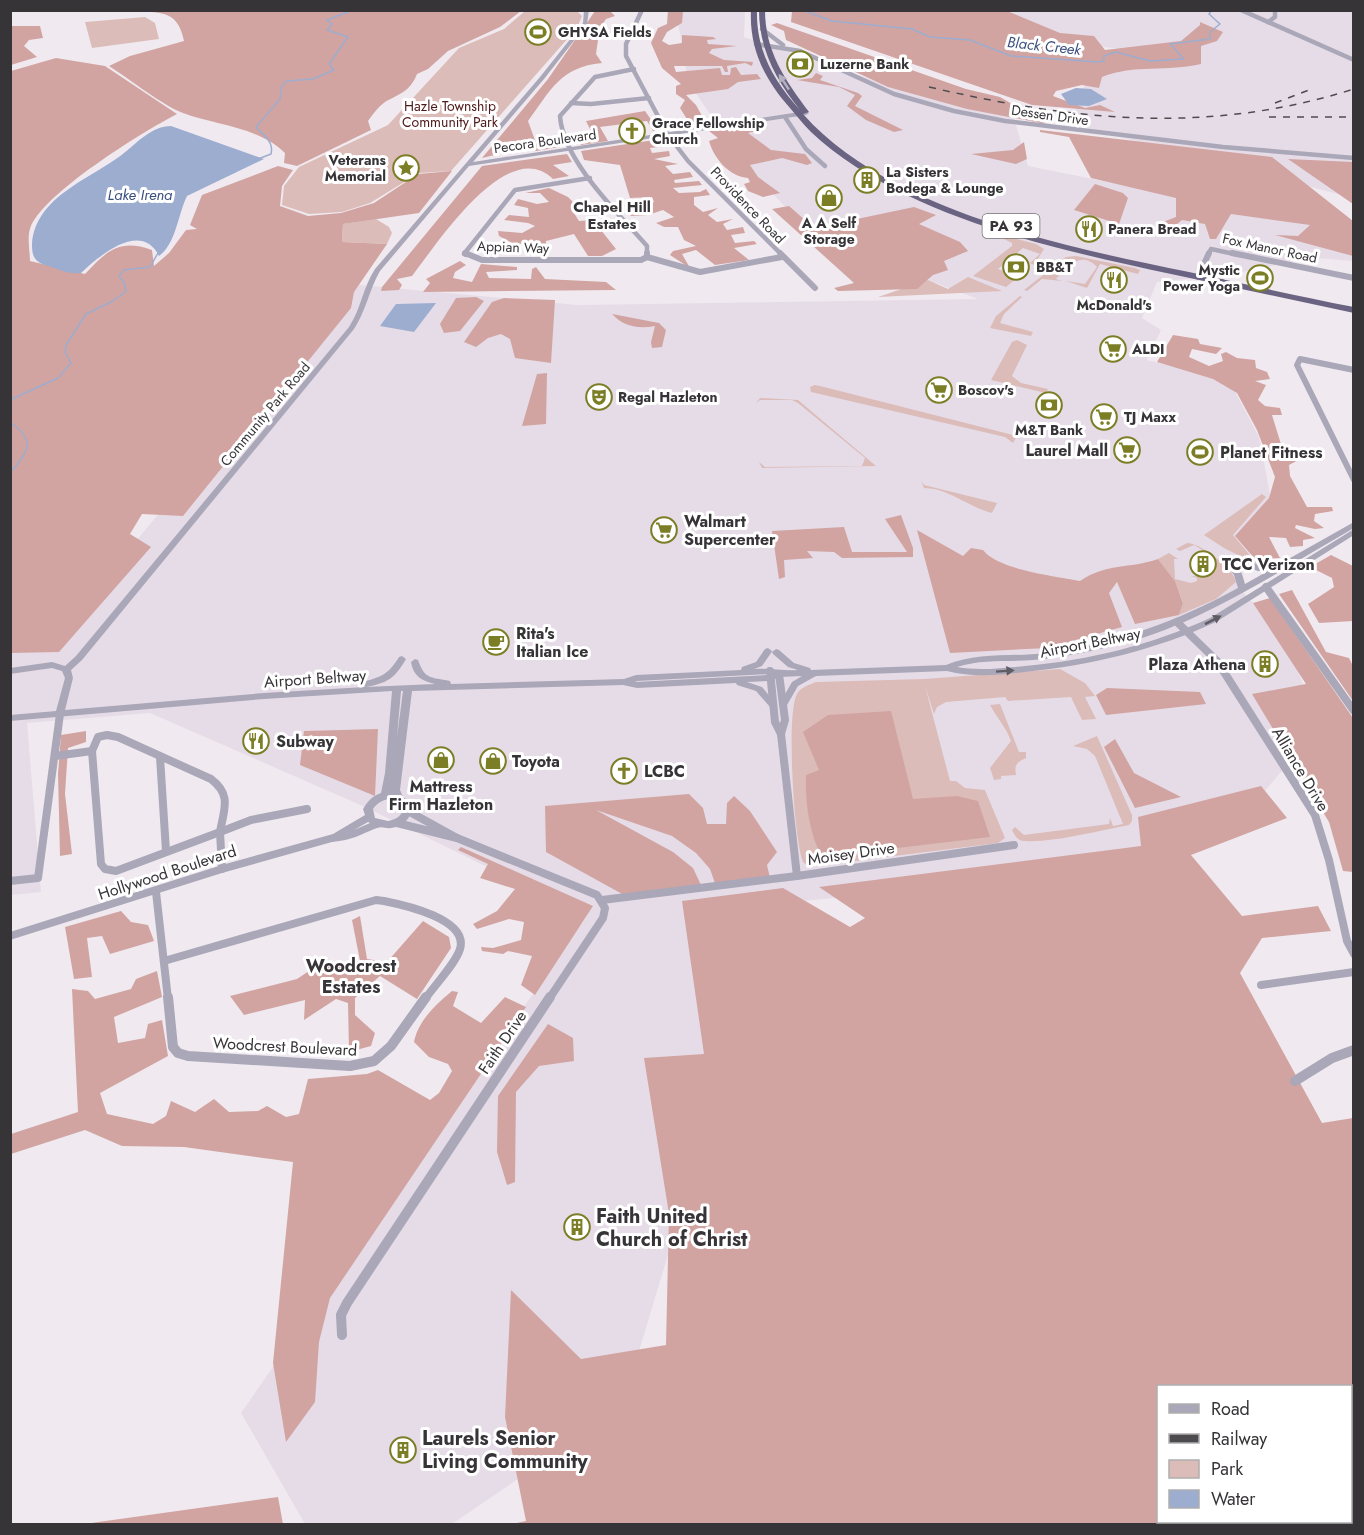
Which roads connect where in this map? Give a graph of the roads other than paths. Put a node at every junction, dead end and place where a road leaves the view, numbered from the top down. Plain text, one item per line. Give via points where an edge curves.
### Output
1 (587, 10) edge
2 (642, 10) edge
3 (754, 10) edge
4 (762, 10) edge
5 (1241, 10) edge
6 (1275, 10) edge
7 (1268, 22) junction
8 (762, 29) junction
9 (760, 44) junction
10 (796, 49) junction
11 (768, 55) junction
12 (1353, 60) edge
13 (634, 69) junction
14 (649, 98) junction
15 (571, 103) junction
16 (802, 114) junction
17 (784, 117) junction
18 (668, 135) junction
19 (571, 150) junction
20 (1353, 158) edge
21 (466, 165) junction
22 (825, 166) dead end
23 (590, 178) junction
24 (647, 256) junction
25 (782, 256) junction
26 (1199, 275) junction
27 (1353, 278) edge
28 (1222, 282) junction
29 (815, 288) dead end
30 (1212, 290) dead end
31 (1353, 304) edge
32 (1353, 310) edge
33 (1353, 370) edge
34 (1353, 480) edge
35 (1353, 524) edge
36 (1353, 531) edge
37 (1276, 570) junction
38 (1266, 587) junction
39 (1243, 590) junction
40 (1177, 622) junction
41 (1188, 632) junction
42 (402, 659) dead end
43 (415, 662) dead end
44 (947, 668) junction
45 (66, 669) junction
46 (10, 671) edge
47 (818, 672) junction
48 (773, 674) junction
49 (700, 679) junction
50 (473, 687) junction
51 (396, 688) junction
52 (408, 688) junction
53 (264, 696) junction
54 (784, 703) junction
55 (773, 705) junction
56 (1353, 711) edge
57 (60, 714) junction
58 (10, 718) edge
59 (393, 720) junction
60 (781, 734) junction
61 (401, 745) junction
62 (92, 751) junction
63 (55, 756) junction
64 (160, 758) junction
65 (385, 796) junction
66 (399, 796) junction
67 (307, 809) dead end
68 (408, 811) junction
69 (369, 817) junction
70 (397, 823) junction
71 (378, 825) junction
72 (220, 831) junction
73 (332, 838) junction
74 (457, 838) junction
75 (1014, 845) dead end
76 (166, 851) junction
77 (222, 869) junction
78 (797, 876) junction
79 (10, 881) edge
80 (156, 892) junction
81 (602, 900) junction
82 (10, 936) edge
83 (1353, 954) edge
84 (164, 962) junction
85 (1353, 972) edge
86 (1262, 985) dead end
87 (1353, 1050) edge
88 (1295, 1081) dead end
89 (342, 1335) dead end

1 - 21 street, Community Park Road via 585,23
2 - 13 street, Providence Road via 625,49
3 - 9 highway, PA 93 via 753,26
4 - 8 highway, PA 93
5 - 7 street
6 - 7 street via 1275,17
7 - 12 street
8 - 9 highway, PA 93
8 - 10 street
9 - 10 street, Dessen Drive
9 - 11 highway, PA 93
9 - 16 highway, PA 93 via 765,70
10 - 11 street via 775,50
10 - 20 street, Dessen Drive via 894,94 1005,122
16 -> 11 highway, PA 93
13 - 14 street, Providence Road
13 - 15 street via 595,77
14 - 15 street via 591,105
14 - 18 street, Providence Road
15 - 19 street via 558,124
16 - 17 street, Pecora Boulevard
16 - 26 highway, PA 93 via 875,166 956,206 1068,243
17 - 18 street, Pecora Boulevard
17 - 22 street via 806,150
18 - 19 street, Pecora Boulevard
18 - 25 street, Providence Road via 688,161
19 - 21 street, Pecora Boulevard
19 - 23 street
21 - 45 street, Community Park Road via 377,270 352,328
23 - 24 street via 647,246
23 - 24 street, Appian Way via 515,190 464,254 482,261 640,260
24 - 25 street via 700,272
25 - 29 street, Providence Road
26 - 27 street, Fox Manor Road via 1212,249
26 - 28 highway, PA 93
26 - 31 highway, PA 93
28 - 30 street
28 - 32 highway, PA 93
33 - 34 street via 1311,360 1298,360 1297,364
35 - 37 street, Airport Beltway
36 - 38 street, Airport Beltway
37 - 39 street, Airport Beltway
37 - 39 street via 1234,563
41 -> 38 street, Airport Beltway
38 - 56 street
39 - 40 street, Airport Beltway
40 - 41 street, Alliance Drive
40 - 44 street, Airport Beltway via 1093,647 1039,657 959,662
44 -> 41 street, Airport Beltway via 964,674 1052,666 1120,655
41 - 83 street, Alliance Drive via 1217,661 1316,815
42 - 53 street via 393,675 380,681
43 - 50 street via 420,675
44 - 47 street, Airport Beltway
45 - 46 street via 52,665
45 - 57 street via 69,678
47 - 48 street, Airport Beltway
47 - 49 street via 791,665 772,652 750,668
47 - 54 street via 795,684
48 - 49 street, Airport Beltway
48 - 54 street, Moisey Drive
48 - 55 street, Moisey Drive
49 - 50 street, Airport Beltway via 637,685 623,682
49 - 55 street via 750,685
50 - 52 street, Airport Beltway
51 - 52 street, Airport Beltway
51 - 53 street, Airport Beltway
51 - 59 street
52 - 61 street
53 - 57 street, Airport Beltway
54 - 60 street, Moisey Drive
55 - 60 street, Moisey Drive
57 - 58 street, Airport Beltway
57 - 63 street
59 - 61 street via 398,724
59 - 65 street
60 - 78 street, Moisey Drive
61 - 66 street via 395,791
62 - 63 street
62 - 64 street via 98,737 107,735
62 - 76 street via 101,864 116,871
63 - 79 street via 38,878
64 - 72 street via 223,787 227,799
64 - 76 street
65 - 66 street
65 - 69 street via 370,806
66 - 68 street via 406,801
67 - 72 street via 251,820
68 - 70 street
68 - 74 street via 419,820 451,831
69 - 71 street
69 - 73 street, Hollywood Boulevard
70 - 71 street
70 - 74 street
71 - 73 street, Hollywood Boulevard via 348,837
72 - 76 street
72 - 77 street
73 - 77 street, Hollywood Boulevard
74 - 81 street
75 - 78 street, Moisey Drive
77 - 80 street, Hollywood Boulevard
78 - 81 street
80 - 82 street, Hollywood Boulevard
80 - 84 street, Woodcrest Boulevard
81 - 89 street, Faith Drive via 603,918 347,1303 341,1314
84 - 84 street, Woodcrest Boulevard via 376,900 399,903 451,925 461,942 460,951 391,1046 374,1061 350,1066 178,1053 173,1047
85 - 86 street
87 - 88 street

